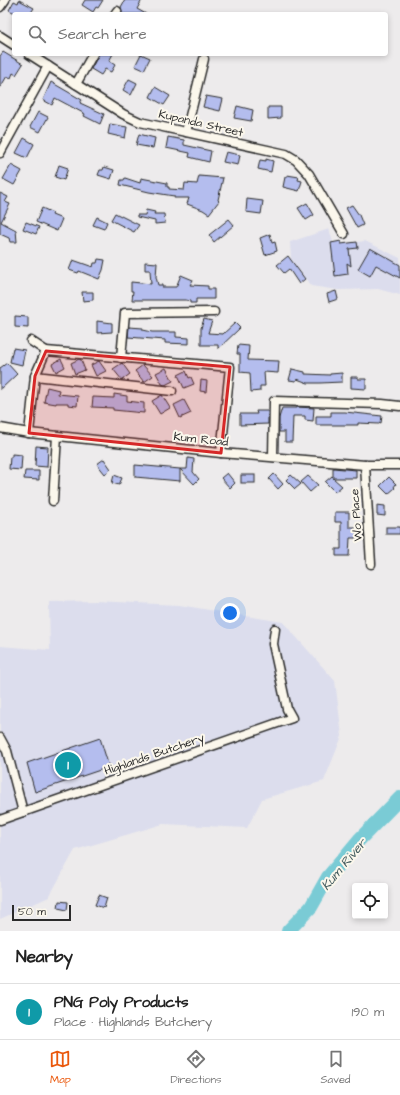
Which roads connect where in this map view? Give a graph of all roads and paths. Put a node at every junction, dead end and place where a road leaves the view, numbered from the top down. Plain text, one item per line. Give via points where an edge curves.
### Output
1 (5, 0) edge
2 (0, 7) edge
3 (0, 36) edge
4 (12, 44) edge
5 (32, 56) edge
6 (92, 56) edge
7 (204, 59) dead end
8 (48, 66) junction
9 (76, 84) junction
10 (186, 132) junction
11 (0, 153) edge
12 (344, 234) dead end
13 (214, 312) dead end
14 (30, 341) dead end
15 (46, 351) junction
16 (121, 358) junction
17 (35, 376) junction
18 (172, 390) dead end
19 (400, 406) edge
20 (0, 428) edge
21 (29, 433) junction
22 (57, 436) junction
23 (221, 453) junction
24 (273, 457) junction
25 (365, 465) junction
26 (400, 465) edge
27 (53, 501) dead end
28 (371, 564) dead end
29 (275, 629) dead end
30 (0, 738) edge
31 (23, 812) junction
32 (0, 820) edge

1 - 2 street
3 - 4 street
5 - 8 street, Kupanda Street
6 - 9 street
7 - 10 street
8 - 9 street, Kupanda Street
8 - 11 street
9 - 10 street, Kupanda Street via 140,122
10 - 12 street, Kupanda Street via 286,154 296,160 309,174
13 - 16 street via 124,313
14 - 15 street
15 - 16 street
15 - 17 street
16 - 23 street via 230,367
17 - 18 street
17 - 21 street
19 - 24 street via 274,401
20 - 21 street, Kum Road
21 - 22 street, Kum Road
22 - 23 street, Kum Road
22 - 27 street
23 - 24 street, Kum Road
24 - 25 street, Kum Road
25 - 26 street, Kum Road
25 - 28 street, Wo Place
29 - 31 street, Highlands Butchery via 273,644 287,709 292,718
30 - 31 street via 7,751
31 - 32 street, Highlands Butchery

